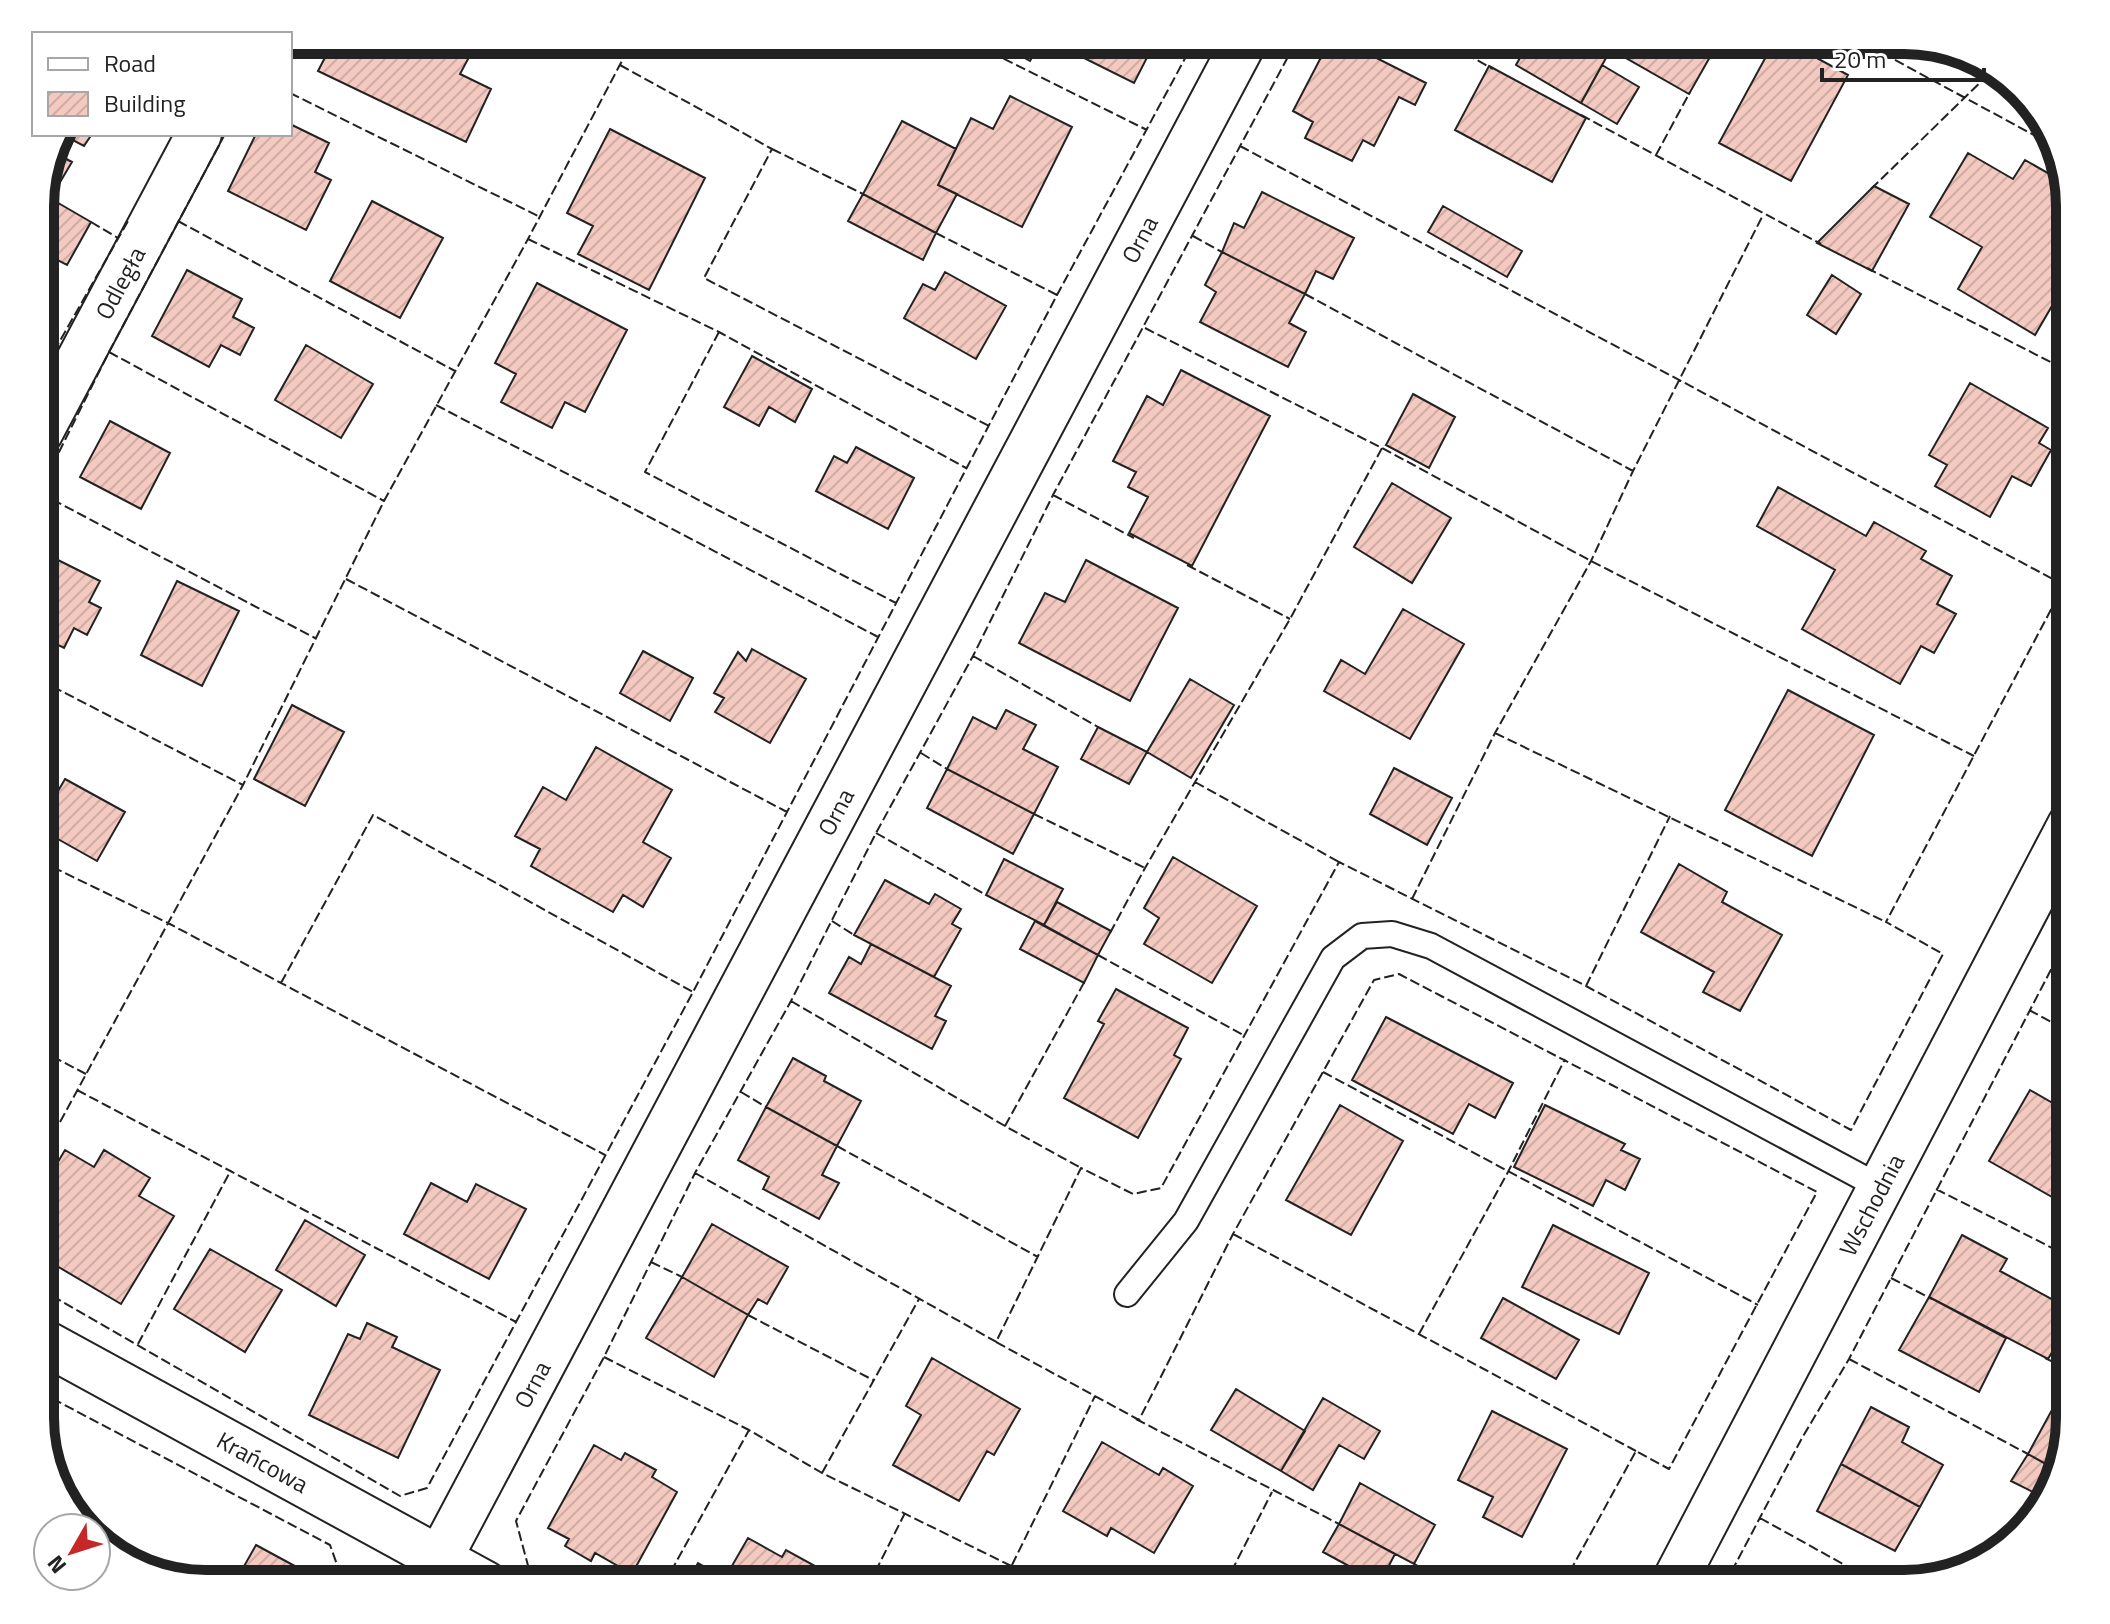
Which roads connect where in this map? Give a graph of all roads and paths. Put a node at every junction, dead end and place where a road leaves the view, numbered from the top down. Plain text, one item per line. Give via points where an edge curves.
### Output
1 (1238, 54) edge
2 (198, 136) edge
3 (54, 407) edge
4 (2056, 852) edge
5 (1880, 1187) junction
6 (1127, 1294) dead end
7 (54, 1348) edge
8 (431, 1570) edge
9 (434, 1570) edge
10 (1680, 1570) edge

1 - 9 street, Orna
2 - 3 street, Odległa
4 - 5 street, Wschodnia
5 - 6 lane via 1431,946 1392,934 1362,936 1333,958 1186,1221
5 - 10 street, Wschodnia
7 - 8 street, Krańcowa

